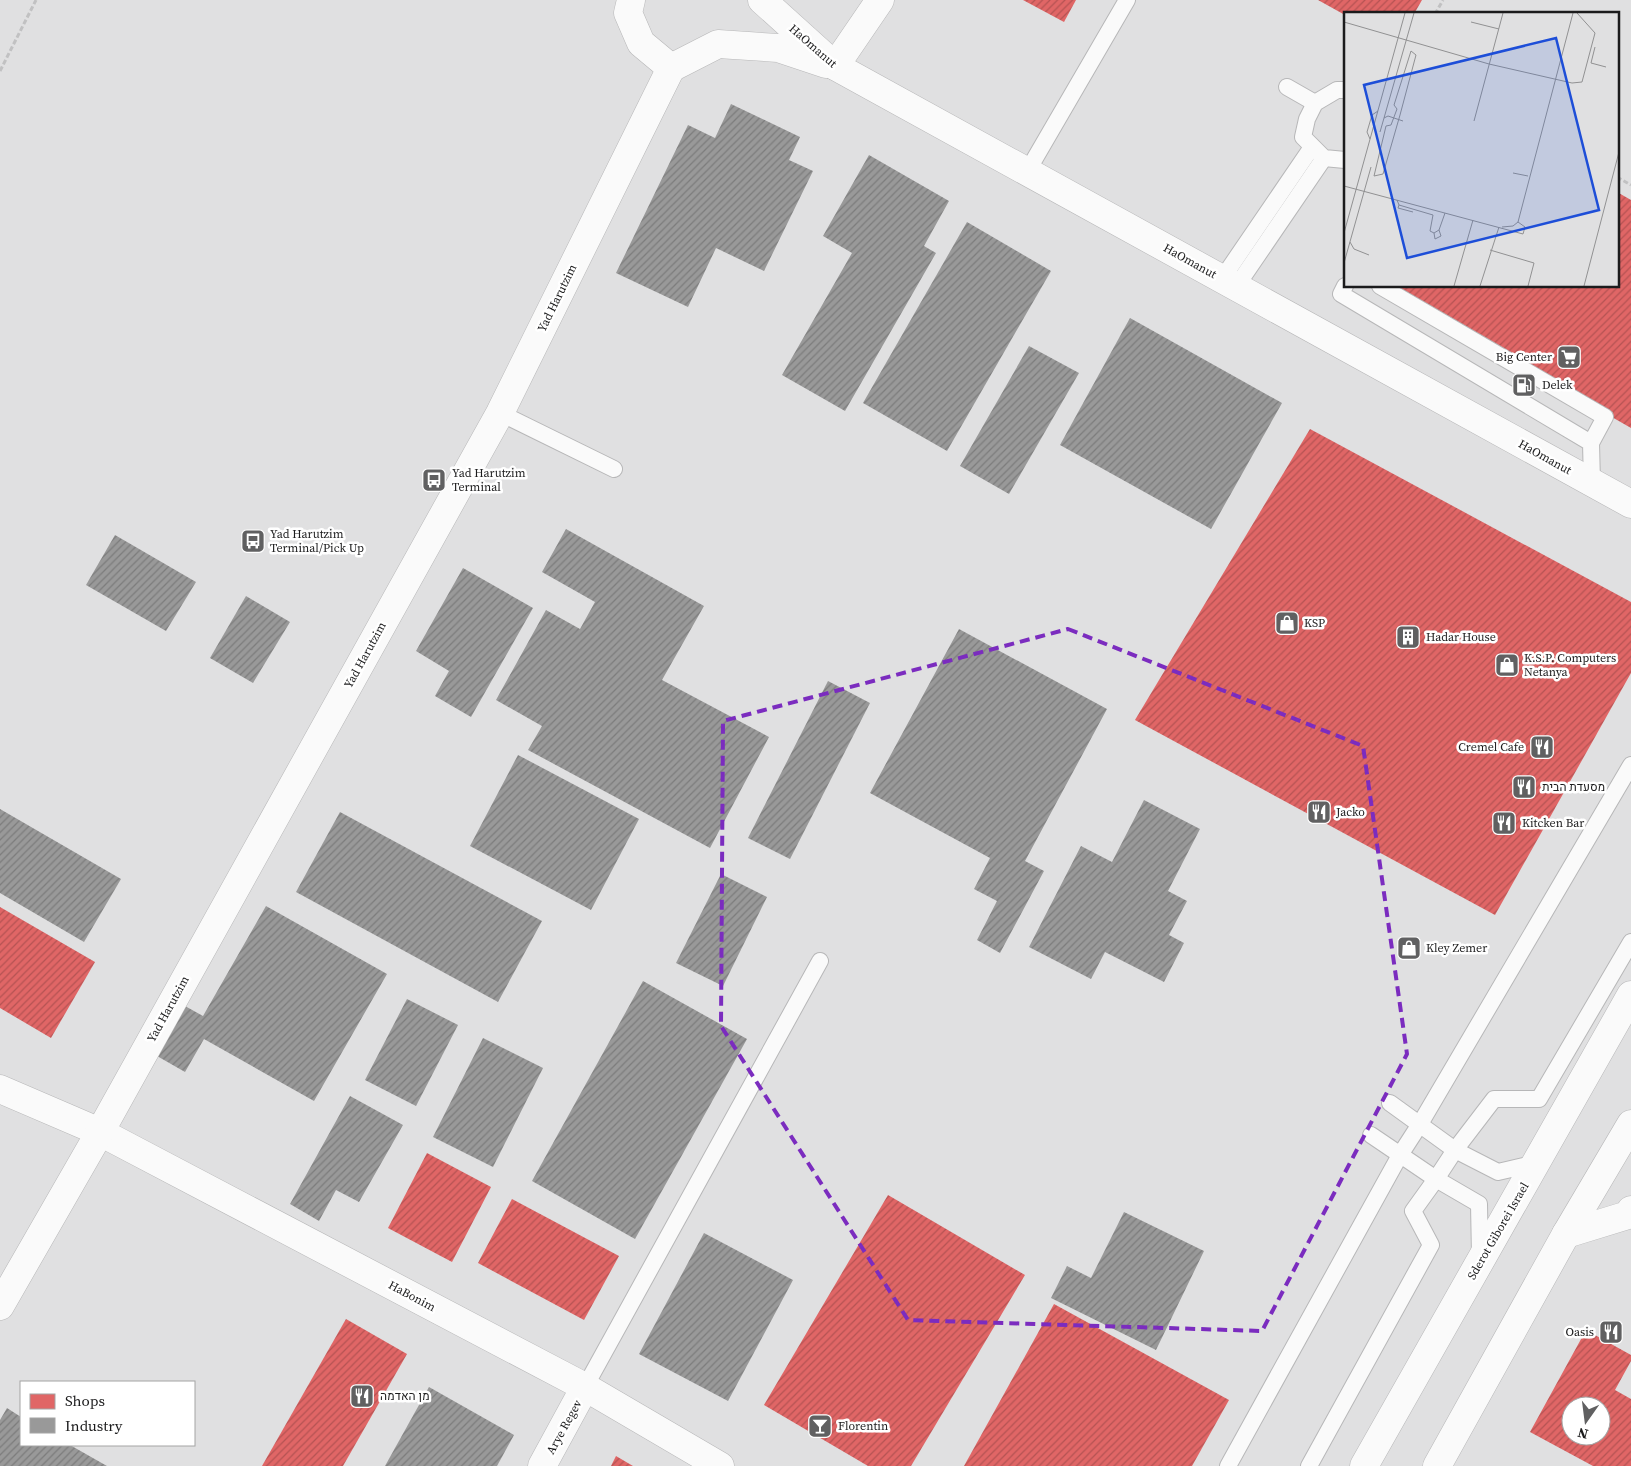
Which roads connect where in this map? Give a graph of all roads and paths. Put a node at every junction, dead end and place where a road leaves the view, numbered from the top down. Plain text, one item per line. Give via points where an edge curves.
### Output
1 (36, 0) edge
2 (631, 0) edge
3 (762, 0) edge
4 (880, 0) edge
5 (1127, 0) edge
6 (1443, 0) edge
7 (1436, 12) edge
8 (835, 66) junction
9 (671, 68) junction
10 (0, 71) edge
11 (1287, 87) dead end
12 (1344, 90) edge
13 (1315, 103) junction
14 (1318, 152) junction
15 (1344, 160) edge
16 (1027, 172) junction
17 (1618, 178) edge
18 (1631, 185) edge
19 (1229, 283) junction
20 (1344, 288) edge
21 (1383, 288) edge
22 (500, 413) junction
23 (1591, 443) junction
24 (614, 469) dead end
25 (1592, 483) junction
26 (1631, 504) edge
27 (1631, 765) edge
28 (1631, 942) edge
29 (820, 961) dead end
30 (1631, 995) edge
31 (0, 1089) edge
32 (1390, 1103) dead end
33 (1420, 1124) junction
34 (1631, 1124) edge
35 (100, 1132) junction
36 (1371, 1135) dead end
37 (1455, 1150) junction
38 (1400, 1155) junction
39 (1537, 1163) junction
40 (1436, 1179) junction
41 (1631, 1210) edge
42 (1566, 1234) junction
43 (1480, 1261) junction
44 (0, 1306) edge
45 (585, 1387) junction
46 (542, 1466) edge
47 (720, 1466) edge
48 (1228, 1466) edge
49 (1310, 1466) edge
50 (1364, 1466) edge
51 (1437, 1466) edge

1 - 10 path
2 - 9 street via 628,13 641,44
3 - 8 street, HaOmanut
4 - 8 street
5 - 16 lane
6 - 7 path
8 - 9 street via 778,48 718,44
8 - 16 street, HaOmanut
9 - 22 street, Yad Harutzim
11 - 13 lane
12 - 13 lane
13 - 14 lane via 1303,137
14 - 15 lane
14 - 19 lane
16 - 19 street, HaOmanut
17 - 18 path
19 - 25 street, HaOmanut
20 - 23 lane via 1341,294
21 - 23 lane via 1605,417
22 - 24 lane
22 - 35 street, Yad Harutzim
23 - 25 lane
25 - 26 street, HaOmanut
27 - 33 lane
28 - 37 lane via 1540,1099 1494,1099
29 - 45 lane
30 - 39 street, Sderot Giborei Israel
31 - 35 street, HaBonim
32 - 33 lane
33 - 37 lane
33 - 38 lane
34 - 42 street
35 - 44 street, Yad Harutzim
35 - 45 street, HaBonim
36 - 38 lane
37 - 39 lane via 1498,1172
37 - 40 lane
38 - 40 lane
38 - 48 lane
39 - 43 street, Sderot Giborei Israel
40 - 43 lane via 1479,1204
40 - 49 lane via 1413,1211 1431,1245
41 - 42 street via 1628,1216
42 - 51 street
43 - 50 street, Sderot Giborei Israel
45 - 46 street, Arye Regev
45 - 47 street, HaBonim

